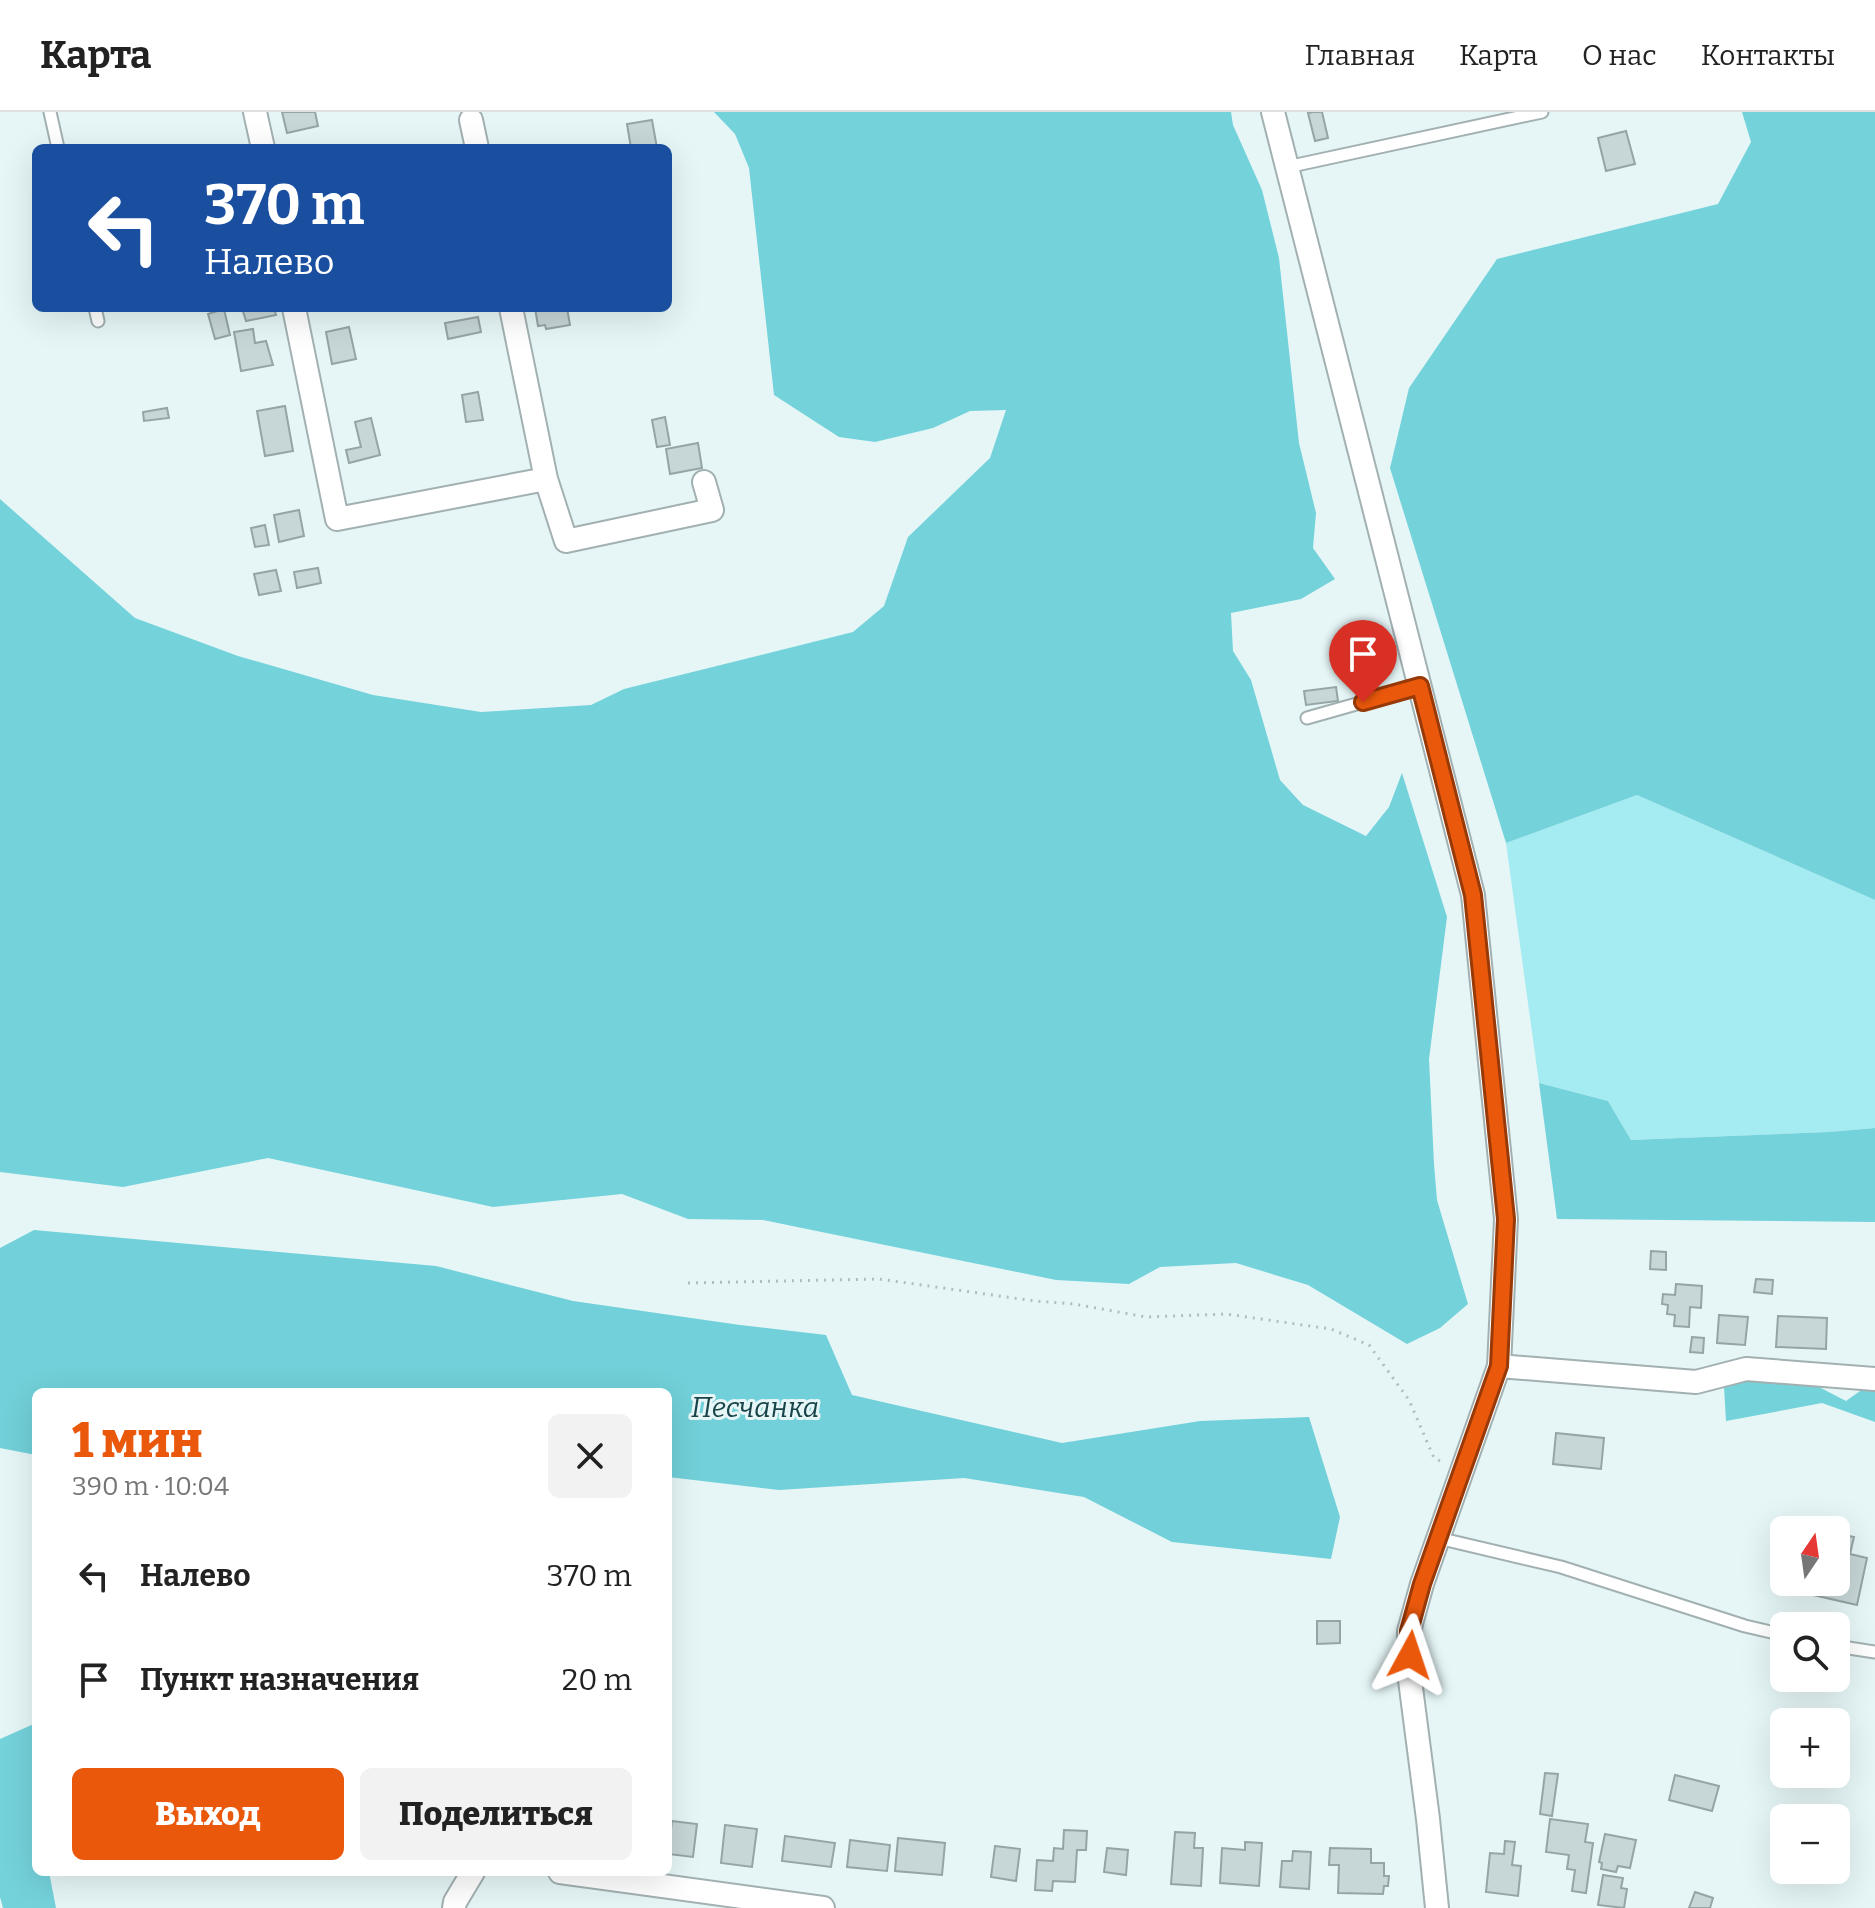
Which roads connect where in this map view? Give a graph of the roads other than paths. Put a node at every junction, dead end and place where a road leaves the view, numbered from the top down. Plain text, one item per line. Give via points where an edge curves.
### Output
1 (50, 112) edge
2 (255, 112) edge
3 (1273, 112) edge
4 (1542, 112) edge
5 (471, 120) dead end
6 (57, 144) edge
7 (262, 144) edge
8 (476, 144) edge
9 (1287, 167) junction
10 (96, 312) edge
11 (295, 312) edge
12 (512, 312) edge
13 (98, 321) dead end
14 (546, 479) junction
15 (704, 482) dead end
16 (1420, 686) junction
17 (1307, 718) dead end
18 (1499, 1366) junction
19 (1875, 1379) edge
20 (1438, 1538) junction
21 (1770, 1632) edge
22 (1850, 1648) edge
23 (1875, 1652) edge
24 (471, 1876) edge
25 (589, 1876) edge
26 (454, 1908) edge
27 (823, 1908) edge
28 (1437, 1908) edge

1 - 6 lane
2 - 7 street
3 - 9 street
4 - 9 lane
5 - 8 street
9 - 16 street
10 - 13 lane
11 - 14 street via 337,519
12 - 14 street
14 - 15 street via 566,541 712,510
16 - 17 lane
16 - 18 street via 1473,895 1506,1219
18 - 19 street via 1696,1382 1746,1369
18 - 20 street
20 - 21 lane via 1561,1567
20 - 28 street via 1409,1631
22 - 23 lane
24 - 26 street
25 - 27 street

